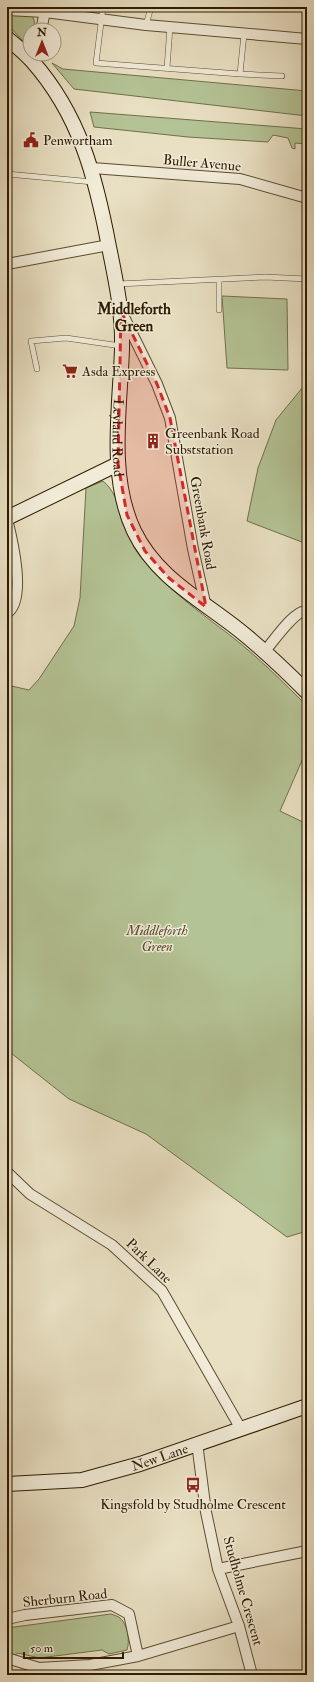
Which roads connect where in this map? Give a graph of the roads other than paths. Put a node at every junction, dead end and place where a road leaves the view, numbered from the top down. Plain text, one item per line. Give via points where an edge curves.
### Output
1 (103, 7) edge
2 (151, 7) edge
3 (7, 10) edge
4 (46, 10) edge
5 (101, 20) junction
6 (43, 22) edge
7 (146, 25) junction
8 (170, 27) junction
9 (244, 34) junction
10 (7, 38) edge
11 (307, 39) edge
12 (22, 49) edge
13 (36, 62) edge
14 (167, 68) junction
15 (240, 74) junction
16 (282, 76) dead end
17 (92, 168) junction
18 (7, 174) edge
19 (96, 183) junction
20 (307, 198) edge
21 (109, 245) junction
22 (7, 264) edge
23 (219, 279) junction
24 (307, 279) edge
25 (117, 284) junction
26 (219, 310) dead end
27 (121, 312) junction
28 (122, 346) junction
29 (37, 368) dead end
30 (118, 464) junction
31 (7, 519) edge
32 (206, 607) junction
33 (307, 611) edge
34 (7, 613) edge
35 (265, 651) junction
36 (307, 692) edge
37 (7, 1172) edge
38 (307, 1406) edge
39 (241, 1429) junction
40 (197, 1443) junction
41 (7, 1484) edge
42 (307, 1552) edge
43 (218, 1569) junction
44 (7, 1619) edge
45 (239, 1626) junction
46 (138, 1656) junction
47 (7, 1658) edge
48 (252, 1675) edge

1 - 5 lane
2 - 7 lane
3 - 4 street
4 - 5 street
4 - 6 street
5 - 7 street
5 - 14 lane via 96,63
7 - 8 street
8 - 9 street
8 - 14 lane
9 - 11 street
9 - 15 lane
10 - 12 main road, Leyland Road
13 - 17 main road, Leyland Road via 65,108
14 - 15 lane
15 - 16 lane
17 - 19 main road, Leyland Road
17 - 20 street, Buller Avenue via 240,179
18 - 19 lane
19 - 21 main road, Leyland Road
21 - 22 street
21 - 25 main road, Leyland Road
23 - 24 lane
23 - 25 lane
23 - 26 lane
25 - 27 main road, Leyland Road
27 - 28 main road, Leyland Road
27 - 32 street, Greenbank Road via 157,384 170,418
28 - 29 lane via 66,338 31,341
28 - 30 main road, Leyland Road
30 - 31 main road
30 - 32 main road, Leyland Road via 122,499 127,516 145,551 169,578
31 - 34 street via 15,550 17,597
32 - 35 main road, Leyland Road
33 - 35 street via 295,615
35 - 36 main road, Leyland Road
37 - 39 street, Park Lane via 30,1194 112,1245 162,1291
38 - 39 main road, New Lane
39 - 40 main road, New Lane
40 - 41 main road, New Lane via 140,1464 82,1480
40 - 43 street, Studholme Crescent via 206,1512
42 - 43 street
43 - 45 street, Studholme Crescent
44 - 46 street, Sherburn Road via 112,1605 129,1614
45 - 46 street
45 - 48 street, Studholme Crescent
46 - 47 street via 90,1665 39,1668

